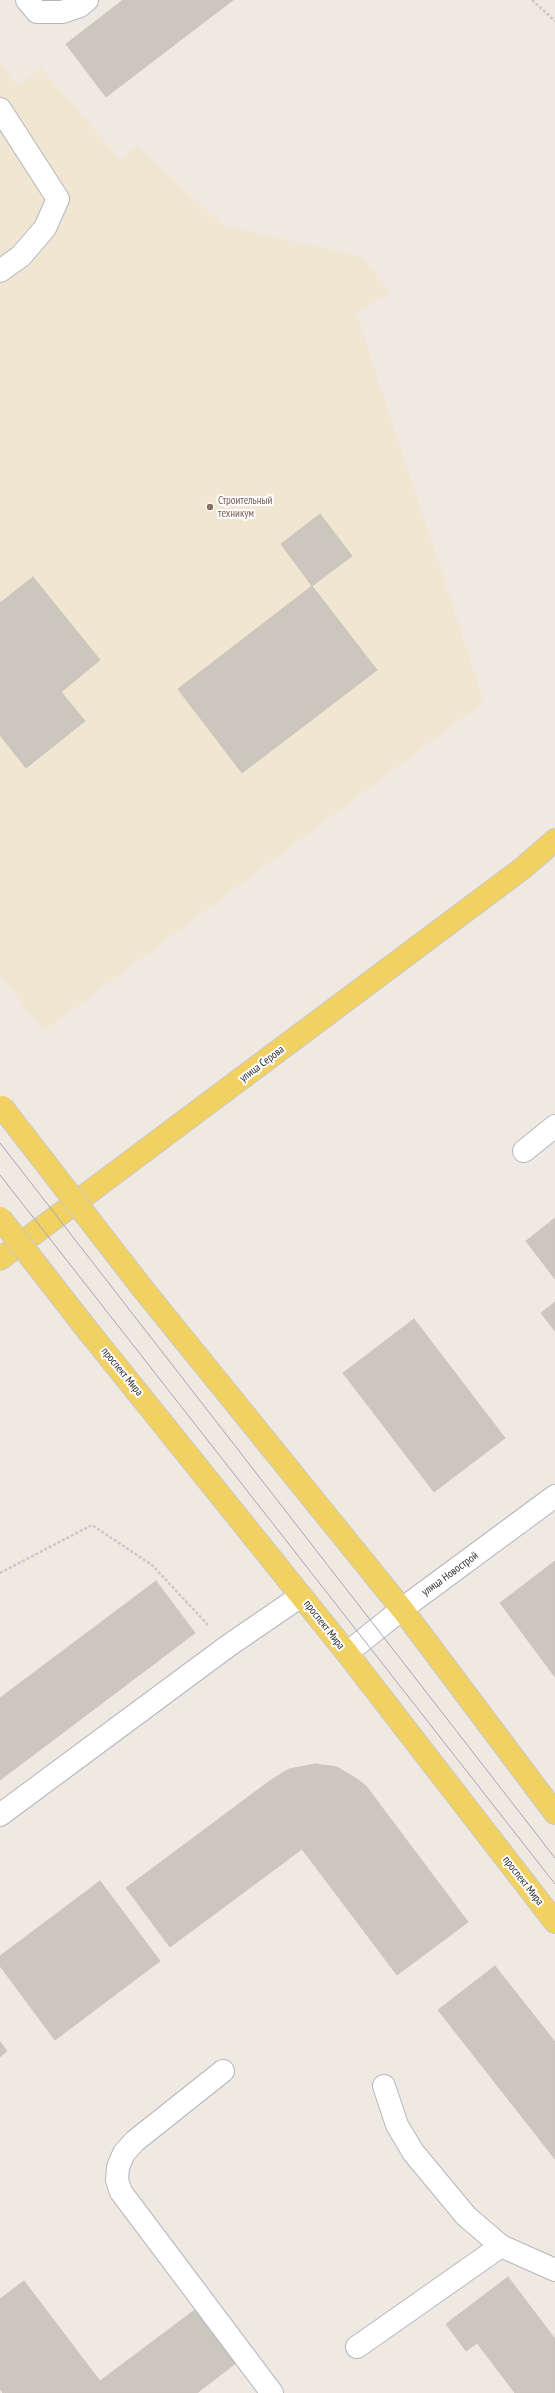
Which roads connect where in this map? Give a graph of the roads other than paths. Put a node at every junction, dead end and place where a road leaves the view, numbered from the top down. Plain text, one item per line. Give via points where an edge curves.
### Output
1 (27, 0) edge
2 (87, 0) edge
3 (0, 109) edge
4 (0, 271) edge
5 (555, 840) edge
6 (555, 851) edge
7 (523, 868) junction
8 (1, 1106) edge
9 (555, 1126) edge
10 (524, 1151) dead end
11 (0, 1218) edge
12 (0, 1259) edge
13 (555, 1496) edge
14 (301, 1596) junction
15 (402, 1609) junction
16 (347, 1653) junction
17 (555, 1813) edge
18 (0, 1815) edge
19 (555, 1922) edge
20 (223, 2071) dead end
21 (384, 2086) dead end
22 (501, 2246) junction
23 (555, 2270) edge
24 (357, 2347) dead end
25 (272, 2393) edge

1 - 2 street via 37,12 62,12 80,6
3 - 4 street via 58,199 45,228 21,256
5 - 7 main road
6 - 7 main road
7 - 12 main road, улица Серова
8 - 15 main road, bridge via 143,1289
9 - 10 street
11 - 14 main road, проспект Мира, bridge
13 - 15 street, улица Новострой
14 - 16 main road, проспект Мира
14 - 18 street via 228,1646
15 - 16 street, улица Новострой
15 - 17 main road
16 - 19 main road, проспект Мира
20 - 25 street via 135,2140 124,2153 118,2167 117,2180 121,2192
21 - 22 street via 396,2125 413,2152 466,2216
22 - 23 street
22 - 24 street

